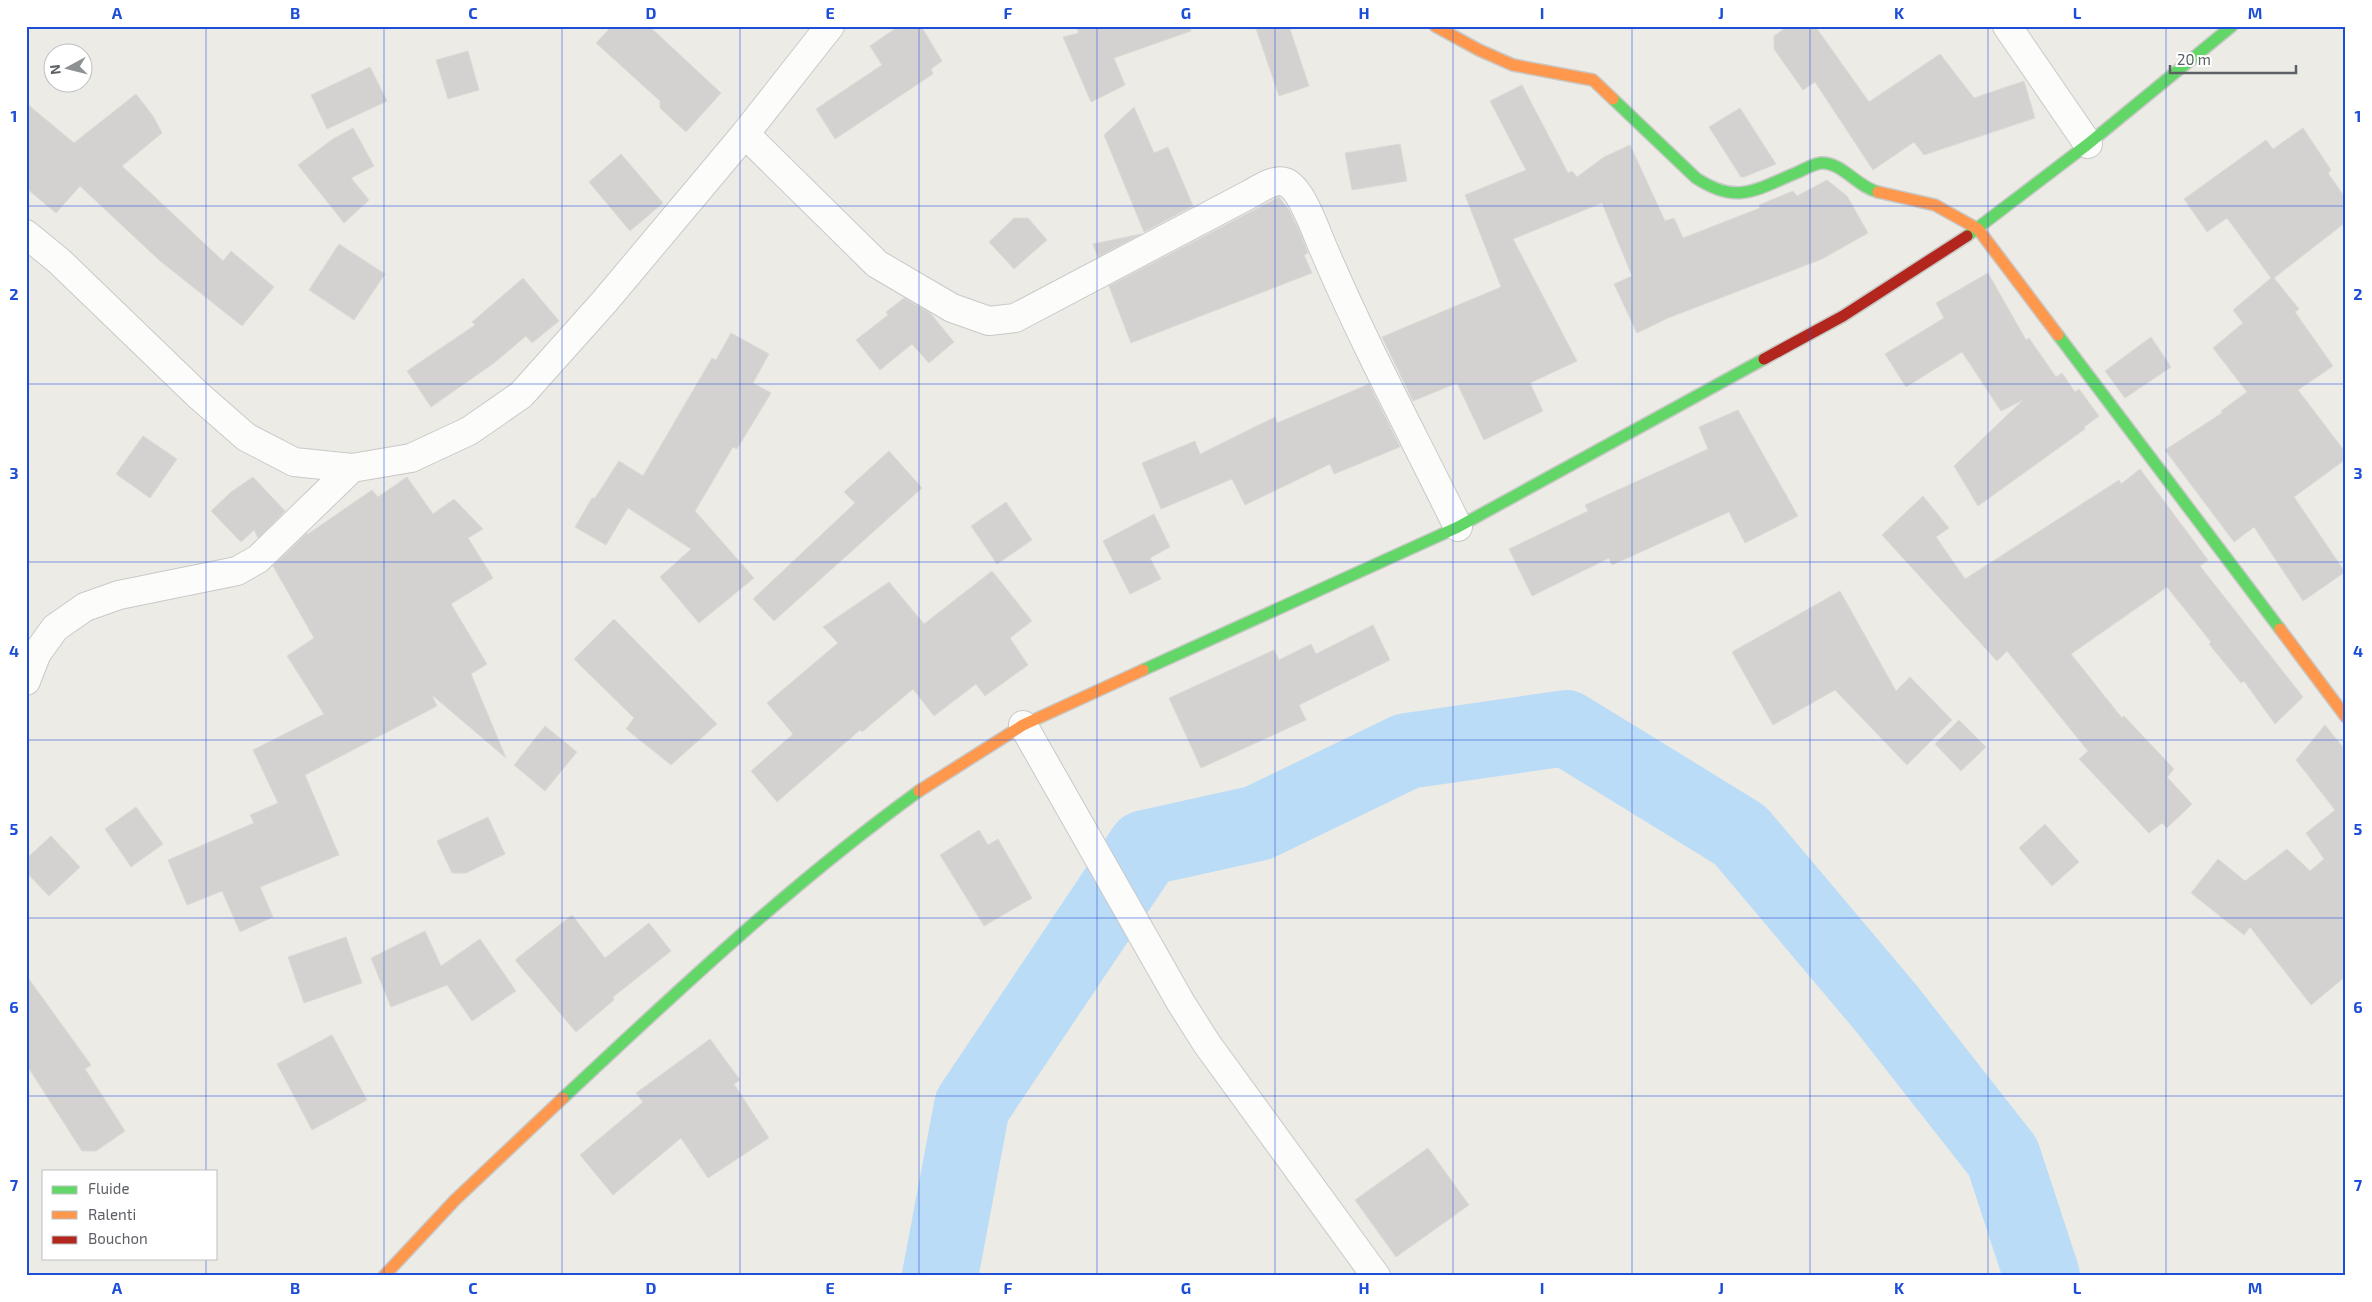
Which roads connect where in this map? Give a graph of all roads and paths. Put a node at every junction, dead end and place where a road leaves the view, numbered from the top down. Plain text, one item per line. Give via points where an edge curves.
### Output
1 (830, 26) edge
2 (1435, 26) edge
3 (2007, 26) edge
4 (2232, 26) edge
5 (745, 134) junction
6 (2088, 144) junction
7 (1978, 229) junction
8 (26, 234) edge
9 (352, 468) junction
10 (1458, 527) junction
11 (26, 681) edge
12 (2346, 716) edge
13 (1023, 725) junction
14 (384, 1276) edge
15 (1376, 1276) edge

1 - 5 street
2 - 7 main road via 1474,48 1522,67 1593,80 1696,178 1711,188 1725,193 1747,192 1819,162 1832,164 1873,191 1935,205
3 - 6 street
4 - 6 main road
5 - 9 street via 605,301 521,395 469,431 412,458
5 - 10 street via 877,264 952,308 989,321 1015,318 1275,181 1285,182 1305,207 1339,286
6 - 7 main road
7 - 10 main road via 1843,316
7 - 12 main road
8 - 9 street via 59,261 246,437 294,462
9 - 11 street via 258,559 238,571 120,595 85,607 55,628 37,653
10 - 13 main road
13 - 14 main road via 936,779 885,816 770,910 651,1015 455,1200
13 - 15 street via 1207,1044

